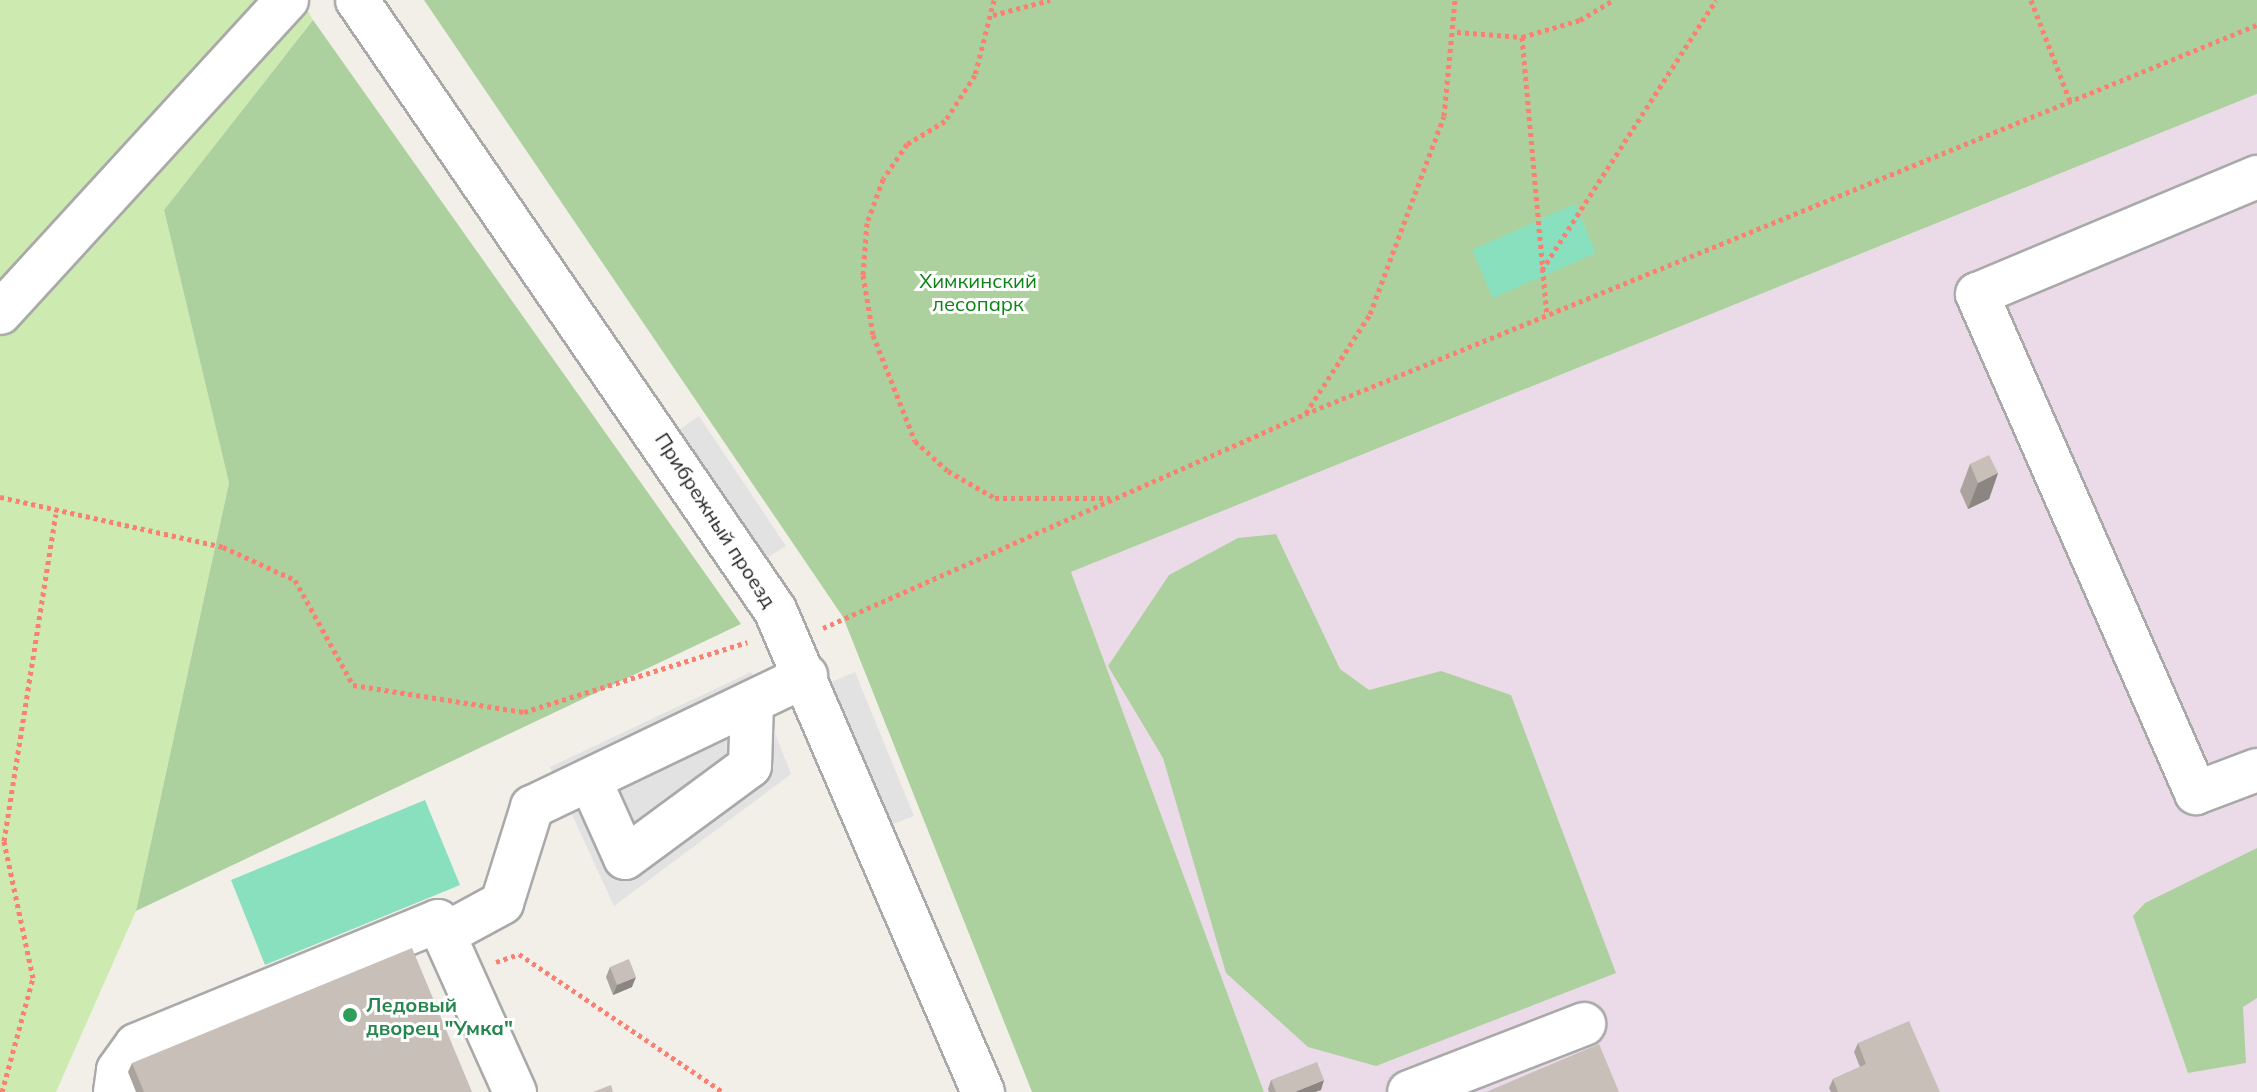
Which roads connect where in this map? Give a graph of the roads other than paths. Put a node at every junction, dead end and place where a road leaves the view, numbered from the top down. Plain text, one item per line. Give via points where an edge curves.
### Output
1 (287, 0) edge
2 (357, 0) edge
3 (2253, 189) edge
4 (0, 313) edge
5 (806, 676) junction
6 (752, 703) junction
7 (2257, 770) edge
8 (590, 780) junction
9 (445, 934) junction
10 (1584, 1024) dead end
11 (115, 1092) edge
12 (515, 1092) edge
13 (983, 1092) edge
14 (1409, 1092) edge

1 - 4 street
2 - 5 street, Прибрежный проезд via 686,471 750,568
3 - 7 street via 1977,294 2196,793
5 - 6 street
5 - 13 street, Прибрежный проезд
6 - 8 street
6 - 8 street via 750,766 625,858
8 - 9 street via 532,807 502,903
9 - 11 street via 438,921 136,1045 118,1070
9 - 12 street
10 - 14 street

